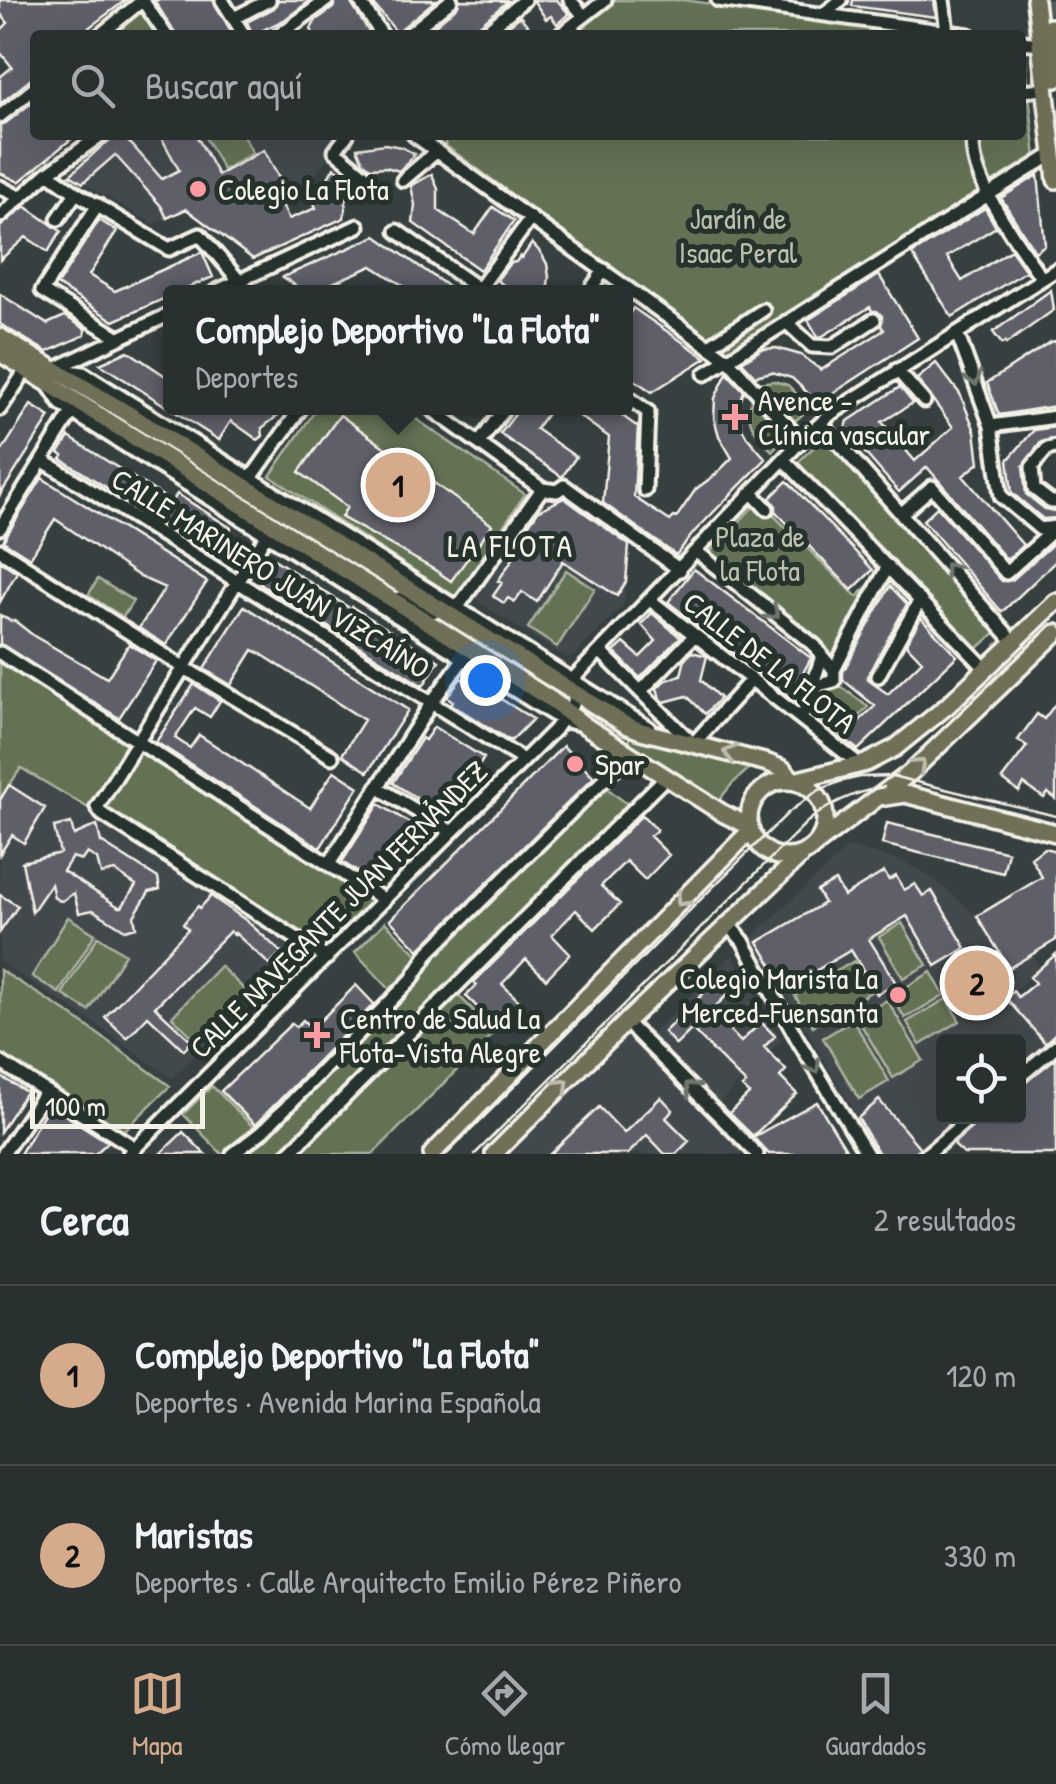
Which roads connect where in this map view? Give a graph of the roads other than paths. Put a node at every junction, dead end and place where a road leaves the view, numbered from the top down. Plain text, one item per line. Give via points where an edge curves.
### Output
1 (143, 0) edge
2 (222, 0) edge
3 (268, 0) edge
4 (327, 0) edge
5 (359, 0) edge
6 (451, 0) edge
7 (524, 0) edge
8 (570, 0) edge
9 (605, 0) edge
10 (718, 0) edge
11 (841, 0) edge
12 (944, 0) edge
13 (1035, 0) edge
14 (824, 14) junction
15 (584, 16) junction
16 (234, 18) junction
17 (1050, 27) dead end
18 (106, 30) edge
19 (163, 30) edge
20 (241, 30) edge
21 (286, 30) edge
22 (379, 30) edge
23 (414, 30) edge
24 (488, 30) edge
25 (566, 30) edge
26 (933, 30) edge
27 (947, 30) edge
28 (1026, 43) edge
29 (1040, 44) junction
30 (1050, 84) edge
31 (30, 92) edge
32 (0, 116) edge
33 (88, 140) edge
34 (343, 140) edge
35 (973, 140) edge
36 (433, 143) edge
37 (1053, 154) junction
38 (48, 173) junction
39 (364, 174) dead end
40 (403, 180) dead end
41 (1056, 180) edge
42 (0, 187) edge
43 (76, 192) junction
44 (988, 194) junction
45 (20, 198) junction
46 (98, 205) junction
47 (0, 216) edge
48 (532, 218) junction
49 (58, 219) dead end
50 (358, 226) dead end
51 (397, 231) dead end
52 (604, 270) junction
53 (1056, 270) edge
54 (1042, 279) junction
55 (239, 281) junction
56 (230, 285) edge
57 (243, 285) edge
58 (470, 285) edge
59 (484, 285) edge
60 (594, 285) edge
61 (625, 285) edge
62 (633, 291) edge
63 (763, 310) dead end
64 (163, 317) edge
65 (874, 320) dead end
66 (786, 322) junction
67 (957, 333) junction
68 (0, 337) edge
69 (119, 338) junction
70 (708, 346) junction
71 (0, 353) edge
72 (729, 361) junction
73 (30, 363) junction
74 (897, 370) junction
75 (705, 374) dead end
76 (50, 376) junction
77 (112, 390) junction
78 (633, 401) edge
79 (924, 402) dead end
80 (0, 409) edge
81 (72, 412) junction
82 (295, 415) edge
83 (440, 415) edge
84 (500, 415) edge
85 (132, 416) junction
86 (1056, 417) edge
87 (821, 424) junction
88 (991, 426) junction
89 (479, 442) junction
90 (802, 442) junction
91 (1056, 448) edge
92 (42, 460) junction
93 (785, 461) junction
94 (252, 478) junction
95 (542, 489) junction
96 (645, 490) dead end
97 (753, 494) junction
98 (1056, 502) edge
99 (767, 509) dead end
100 (902, 514) junction
101 (0, 528) edge
102 (1056, 528) edge
103 (267, 534) junction
104 (0, 550) edge
105 (697, 552) junction
106 (726, 556) dead end
107 (888, 566) junction
108 (716, 567) junction
109 (680, 570) junction
110 (238, 581) junction
111 (368, 584) junction
112 (650, 600) junction
113 (920, 600) junction
114 (1052, 606) edge
115 (450, 610) junction
116 (1056, 633) edge
117 (695, 635) junction
118 (1014, 642) junction
119 (600, 651) junction
120 (0, 653) edge
121 (822, 656) junction
122 (464, 658) junction
123 (184, 667) junction
124 (986, 669) junction
125 (834, 670) junction
126 (878, 676) dead end
127 (752, 679) junction
128 (812, 687) junction
129 (575, 688) junction
130 (641, 691) junction
131 (432, 702) junction
132 (565, 716) junction
133 (802, 718) junction
134 (138, 740) junction
135 (692, 744) junction
136 (630, 754) junction
137 (332, 757) dead end
138 (523, 760) junction
139 (859, 764) junction
140 (666, 777) junction
141 (794, 781) junction
142 (378, 787) junction
143 (868, 803) junction
144 (750, 828) junction
145 (452, 832) junction
146 (1056, 833) edge
147 (810, 849) junction
148 (329, 864) junction
149 (384, 900) junction
150 (728, 924) junction
151 (326, 958) junction
152 (626, 1022) junction
153 (1056, 1047) edge
154 (0, 1062) edge
155 (1026, 1071) edge
156 (46, 1091) junction
157 (963, 1124) edge
158 (940, 1144) junction
159 (132, 1151) edge
160 (3, 1154) edge
161 (233, 1154) edge
162 (288, 1154) edge
163 (432, 1154) edge
164 (494, 1154) edge
165 (757, 1154) edge
166 (867, 1154) edge
167 (927, 1154) edge
168 (952, 1154) edge

1 - 18 street
1 - 19 street
2 - 16 street
3 - 16 street
4 - 21 street
5 - 22 street
6 - 23 street
7 - 24 street
8 - 15 street
9 - 15 street
10 - 14 street
11 - 14 street
12 - 27 street
13 - 29 main road
14 - 26 street
15 - 25 street
16 - 20 street
17 - 30 main road
28 - 29 street
29 - 30 main road
30 - 37 main road
31 - 32 street
33 - 38 street
34 - 39 street via 335,151
35 - 44 street
36 - 40 street
36 - 48 street
37 - 41 main road
37 - 44 street
38 - 43 street
38 - 45 street
42 - 45 street
43 - 46 street
43 - 49 street
44 - 54 street
44 - 66 street
45 - 47 street
46 - 55 street via 170,248 200,235
46 - 69 street via 42,291
48 - 52 street
48 - 59 street
50 - 55 street
51 - 58 street
52 - 60 street
52 - 61 street
53 - 54 street, CALLE NAVEGANTE JUAN FERNÁNDEZ
54 - 67 street, CALLE NAVEGANTE JUAN FERNÁNDEZ
55 - 56 street
55 - 57 street
62 - 70 street
63 - 70 street
64 - 69 street
65 - 66 street via 832,347 812,346
66 - 72 street
67 - 74 street, CALLE NAVEGANTE JUAN FERNÁNDEZ
67 -> 88 street
68 - 73 main road
69 - 76 street
70 - 72 street
71 - 73 main road
72 - 75 street
72 - 90 street
73 - 76 main road
73 - 80 street
74 - 79 street
74 - 87 street, CALLE NAVEGANTE JUAN FERNÁNDEZ
76 - 77 street via 83,373
76 - 81 street via 61,404
76 - 85 main road
76 - 111 main road
77 - 85 street
77 - 94 street
78 - 96 street via 648,412
81 - 92 street
81 - 103 street
82 - 94 street
83 - 89 street
84 - 89 street
85 - 115 main road
86 - 88 street
87 - 90 street, CALLE NAVEGANTE JUAN FERNÁNDEZ
87 - 100 street
88 - 102 street via 1001,496 1040,530
89 - 95 street
90 - 93 street, CALLE NAVEGANTE JUAN FERNÁNDEZ
91 - 98 street via 1032,467 1034,489
92 - 101 street
92 - 110 street, CALLE MARINERO JUAN VIZCAÍNO
93 - 97 street, CALLE NAVEGANTE JUAN FERNÁNDEZ
93 - 107 street
94 - 115 street
95 - 109 street via 564,486
95 - 115 street
97 - 99 street
97 - 105 street, CALLE NAVEGANTE JUAN FERNÁNDEZ
100 - 102 street via 932,487 1006,573
118 -> 100 street
103 - 110 street
103 - 122 street
104 - 123 street
105 - 108 street
105 - 109 street, CALLE NAVEGANTE JUAN FERNÁNDEZ
106 - 108 street
107 - 113 street
107 - 125 street
108 -> 121 street
109 - 112 street, CALLE NAVEGANTE JUAN FERNÁNDEZ
110 - 123 street
110 - 131 street, CALLE MARINERO JUAN VIZCAÍNO
111 - 115 street via 424,610
111 - 132 main road via 550,699
112 - 117 street, CALLE DE LA FLOTA
112 - 119 street, CALLE NAVEGANTE JUAN FERNÁNDEZ
113 - 124 street
113 - 126 street
114 - 118 main road
115 - 129 main road
143 -> 116 main road via 910,773
117 - 127 street, CALLE DE LA FLOTA
117 - 130 street
118 - 124 main road
119 - 129 street, CALLE NAVEGANTE JUAN FERNÁNDEZ
119 - 130 street
120 - 134 street
121 - 125 street
121 - 128 street
122 - 131 street
122 - 132 street
123 - 134 street
123 - 137 street
124 - 139 main road via 902,742
125 - 128 street via 834,681
127 - 133 street, CALLE DE LA FLOTA
127 - 135 street
128 - 133 street
129 - 132 street, CALLE NAVEGANTE JUAN FERNÁNDEZ
129 - 135 main road via 626,725
130 - 135 street
131 - 138 street, CALLE MARINERO JUAN VIZCAÍNO
131 - 142 street
132 - 136 main road
132 - 138 street, CALLE NAVEGANTE JUAN FERNÁNDEZ
133 - 139 street, CALLE DE LA FLOTA
134 - 148 street
134 - 151 street via 97,806 102,814
141 -> 135 main road via 768,763
136 - 140 main road
136 - 161 street via 429,952 412,979 263,1132
138 - 145 street, CALLE NAVEGANTE JUAN FERNÁNDEZ
139 - 141 main road
140 - 144 main road
140 - 162 street
141 - 144 main road via 761,790 750,808
141 - 147 main road via 815,792 824,809 823,832
142 - 145 street
142 - 148 street
143 - 146 main road via 905,794
143 - 147 main road
144 - 147 main road via 774,855
144 -> 163 main road
145 - 149 street, CALLE NAVEGANTE JUAN FERNÁNDEZ
147 - 150 main road
148 - 149 street
149 - 151 street, CALLE NAVEGANTE JUAN FERNÁNDEZ
150 - 152 main road
150 -> 166 street
151 - 159 street, CALLE NAVEGANTE JUAN FERNÁNDEZ
164 -> 152 main road
165 -> 152 street
153 - 155 street
154 - 156 street
156 - 159 street
156 - 160 street
157 - 158 street
158 - 167 street
158 - 168 street

